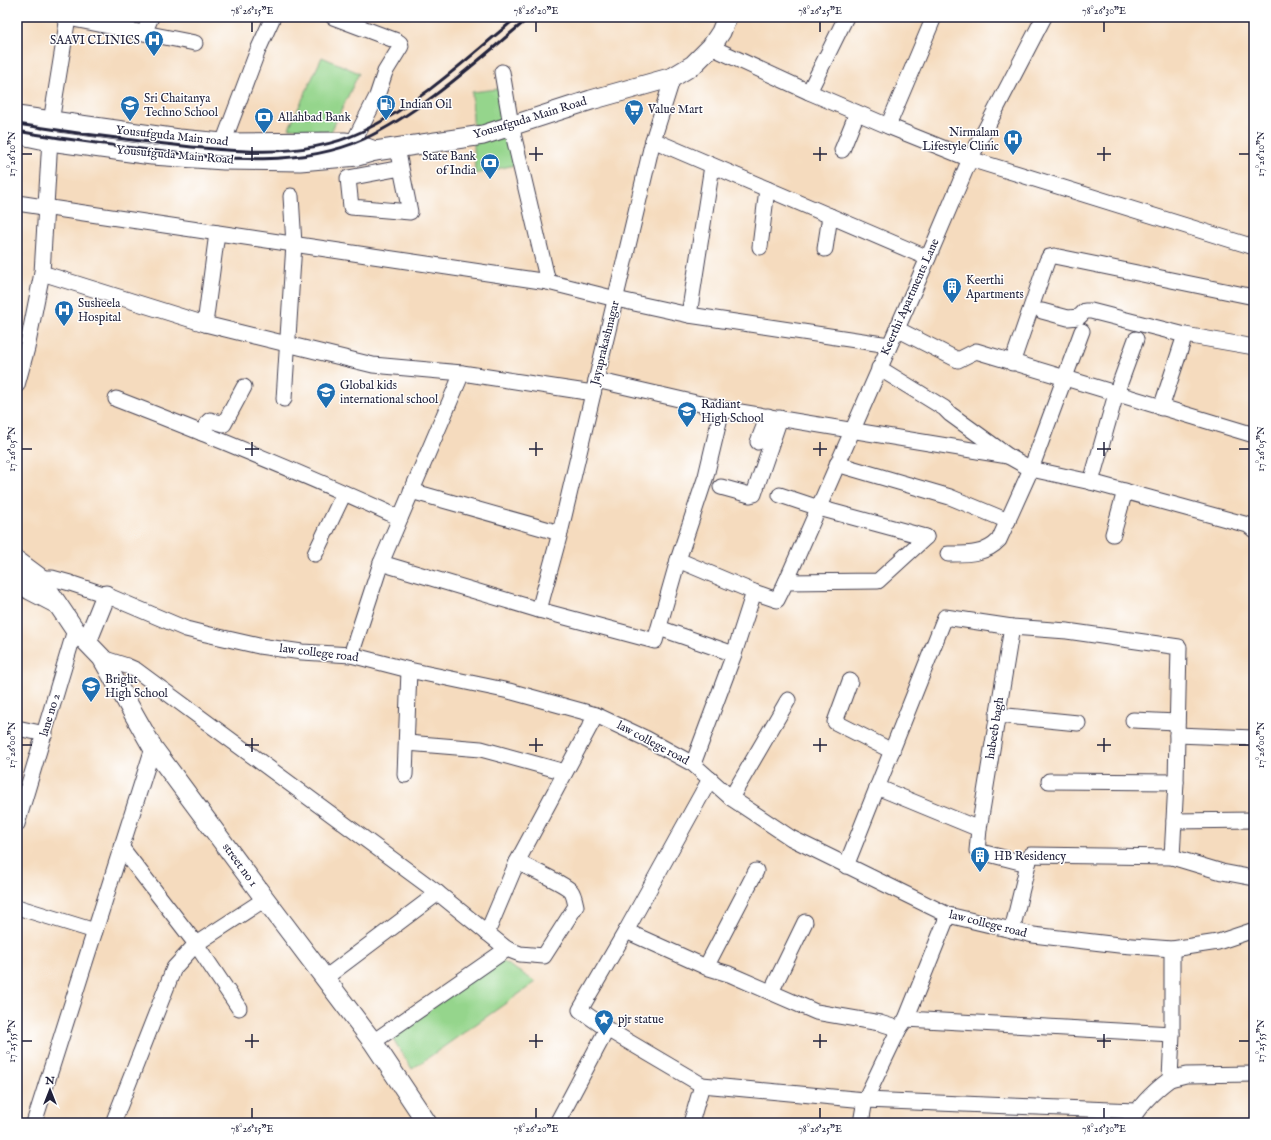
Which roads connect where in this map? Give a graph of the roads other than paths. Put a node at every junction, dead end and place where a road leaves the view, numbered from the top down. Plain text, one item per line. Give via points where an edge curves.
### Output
1 (66, 17) edge
2 (151, 17) edge
3 (273, 17) edge
4 (333, 17) edge
5 (727, 17) edge
6 (934, 17) edge
7 (843, 18) edge
8 (1042, 18) edge
9 (144, 33) junction
10 (195, 43) dead end
11 (711, 47) junction
12 (502, 72) dead end
13 (673, 77) junction
14 (809, 92) junction
15 (857, 113) junction
16 (17, 116) edge
17 (51, 122) junction
18 (511, 125) junction
19 (888, 126) junction
20 (17, 134) edge
21 (653, 140) junction
22 (50, 141) junction
23 (223, 143) junction
24 (353, 143) junction
25 (396, 148) junction
26 (842, 150) dead end
27 (376, 151) junction
28 (970, 159) junction
29 (712, 166) junction
30 (401, 168) dead end
31 (767, 189) junction
32 (291, 196) dead end
33 (17, 203) edge
34 (46, 207) junction
35 (830, 216) junction
36 (217, 233) junction
37 (294, 244) junction
38 (760, 247) dead end
39 (1254, 247) edge
40 (825, 249) dead end
41 (928, 258) junction
42 (42, 274) junction
43 (548, 282) junction
44 (1254, 297) edge
45 (616, 300) junction
46 (1042, 311) dead end
47 (689, 315) junction
48 (205, 324) junction
49 (897, 329) junction
50 (1082, 331) dead end
51 (1185, 335) junction
52 (1136, 339) dead end
53 (288, 344) junction
54 (889, 346) junction
55 (22, 347) edge
56 (1254, 347) edge
57 (1012, 363) junction
58 (879, 368) junction
59 (462, 373) junction
60 (1065, 378) junction
61 (17, 385) edge
62 (595, 387) junction
63 (244, 388) dead end
64 (1116, 394) junction
65 (116, 398) dead end
66 (284, 399) dead end
67 (1161, 408) junction
68 (722, 409) junction
69 (774, 417) junction
70 (853, 430) junction
71 (202, 433) junction
72 (1254, 435) edge
73 (1008, 456) junction
74 (837, 464) junction
75 (1030, 470) junction
76 (1091, 482) junction
77 (721, 487) dead end
78 (412, 491) junction
79 (1125, 491) junction
80 (344, 492) junction
81 (780, 496) dead end
82 (819, 508) junction
83 (400, 518) junction
84 (1008, 521) junction
85 (1254, 530) edge
86 (560, 533) junction
87 (1113, 534) dead end
88 (315, 554) dead end
89 (948, 554) dead end
90 (678, 560) junction
91 (17, 561) edge
92 (381, 563) junction
93 (786, 582) junction
94 (29, 583) edge
95 (754, 592) junction
96 (106, 595) junction
97 (539, 610) junction
98 (1012, 626) junction
99 (657, 634) junction
100 (81, 636) junction
101 (734, 654) junction
102 (350, 655) junction
103 (102, 658) junction
104 (409, 670) junction
105 (850, 681) dead end
106 (788, 700) dead end
107 (596, 715) junction
108 (997, 715) junction
109 (1133, 720) dead end
110 (1078, 723) dead end
111 (17, 728) edge
112 (1177, 729) junction
113 (45, 734) junction
114 (1254, 738) edge
115 (407, 743) junction
116 (153, 748) junction
117 (892, 750) junction
118 (693, 764) junction
119 (565, 772) junction
120 (405, 775) dead end
121 (710, 779) junction
122 (1049, 781) dead end
123 (1176, 782) junction
124 (877, 787) junction
125 (731, 798) junction
126 (1254, 820) edge
127 (1174, 821) junction
128 (17, 824) edge
129 (979, 829) junction
130 (121, 847) junction
131 (1172, 858) junction
132 (517, 862) junction
133 (1028, 864) junction
134 (846, 866) junction
135 (756, 871) dead end
136 (1254, 878) edge
137 (438, 893) junction
138 (265, 899) junction
139 (17, 907) edge
140 (948, 915) junction
141 (805, 922) dead end
142 (1012, 930) junction
143 (1254, 930) edge
144 (95, 931) junction
145 (626, 931) junction
146 (486, 933) junction
147 (196, 944) junction
148 (507, 949) junction
149 (1172, 949) junction
150 (706, 967) junction
151 (325, 978) junction
152 (771, 992) junction
153 (239, 1008) dead end
154 (903, 1024) junction
155 (607, 1029) junction
156 (1172, 1034) junction
157 (373, 1042) junction
158 (1254, 1074) edge
159 (1170, 1080) junction
160 (702, 1085) junction
161 (865, 1100) junction
162 (1133, 1117) edge
163 (34, 1123) edge
164 (114, 1123) edge
165 (427, 1123) edge
166 (557, 1123) edge
167 (691, 1123) edge
168 (861, 1123) edge

1 - 9 street
1 - 17 street
2 - 9 street
3 - 23 street
4 - 24 street via 400,42 401,46 385,72 377,96
5 - 11 main road, Yousufguda Main Road
6 - 19 street
7 - 14 street
8 - 28 street, Keerthi Apartments Lane
9 - 10 street
11 - 13 main road, Yousufguda Main Road via 693,65
11 - 14 street
12 - 18 street
13 - 18 main road, Yousufguda Main Road
13 - 21 street, Jayaprakashnagar
14 - 15 street
15 - 19 street
15 - 26 street
16 - 17 main road, Yousufguda Main road
17 - 22 street
17 - 23 main road, Yousufguda Main road
18 - 25 main road, Yousufguda Main Road via 483,135
18 - 43 street
19 - 28 street
20 - 22 main road, Yousufguda Main Road
21 - 29 street
21 - 45 street, Jayaprakashnagar
22 - 27 main road, Yousufguda Main Road via 152,155 224,160 300,161 358,156
22 - 34 street
23 - 24 main road, Yousufguda Main road
24 - 27 main road, Yousufguda Main road
25 - 27 main road, Yousufguda Main Road
25 - 30 street
28 - 39 street
28 - 41 street, Keerthi Apartments Lane
29 - 31 street
29 - 47 street
31 - 35 street
31 - 38 street
32 - 37 street
33 - 34 street
34 - 36 street
34 - 42 street
35 - 40 street
35 - 41 street
36 - 37 street
36 - 48 street
37 - 43 street
37 - 53 street
41 - 49 street, Keerthi Apartments Lane
42 - 48 street
42 - 55 street
43 - 45 street
44 - 57 street via 1049,257
45 - 47 street
45 - 62 street, Jayaprakashnagar
46 - 51 street via 1068,318 1079,317 1085,311 1091,311
47 - 54 street
48 - 53 street
49 - 54 street, Keerthi Apartments Lane
49 - 57 street via 958,360 976,352
50 - 60 street
51 - 56 street
51 - 67 street
52 - 64 street
53 - 59 street via 373,365
53 - 66 street
54 - 58 street, Keerthi Apartments Lane
55 - 61 street
57 - 60 street
58 - 70 street, Keerthi Apartments Lane
58 - 73 street via 944,408
59 - 62 street
59 - 78 street
60 - 64 street
60 - 75 street
62 - 68 street
62 - 86 street, Jayaprakashnagar
63 - 71 street via 224,424 210,420
64 - 67 street
64 - 76 street
65 - 71 street
67 - 72 street
68 - 69 street
68 - 90 street via 706,476
69 - 70 street
69 - 77 street via 761,437 754,494
70 - 73 street
70 - 74 street, Keerthi Apartments Lane
71 - 80 street
73 - 75 street
74 - 82 street, Keerthi Apartments Lane
74 - 84 street via 950,497
75 - 76 street
75 - 84 street
76 - 79 street
78 - 83 street
78 - 86 street
79 - 85 street via 1248,525
79 - 87 street
80 - 83 street
80 - 88 street
81 - 82 street
82 - 93 street, Keerthi Apartments Lane
82 - 93 street via 926,537 878,581
83 - 92 street
84 - 89 street via 1000,540 987,550
86 - 97 street, Jayaprakashnagar
90 - 95 street
90 - 99 street
91 - 94 main road, street no 1
92 - 97 street
92 - 102 street
93 - 95 street, Keerthi Apartments Lane via 777,600
94 - 96 street, law college road via 52,578
94 - 100 main road, street no 1 via 57,604
95 - 101 street
96 - 100 main road
96 - 102 street, law college road via 186,629 206,634 259,646
97 - 99 street
98 - 108 street, habeeb bagh
98 - 112 street via 1179,646
98 - 117 street via 945,617
99 - 101 street
100 - 103 main road, street no 1
100 - 113 street, lane no 2
101 - 118 street
102 - 104 street, law college road
103 - 116 main road, street no 1
103 - 137 street via 136,670
104 - 107 street, law college road via 509,691
104 - 115 street
105 - 117 street via 835,722
106 - 125 street
107 - 118 street, law college road
107 - 119 street
108 - 110 street
108 - 129 street, habeeb bagh
109 - 112 street
111 - 113 street
112 - 114 street
112 - 123 street
113 - 128 street, lane no 2
115 - 119 street via 481,749
115 - 120 street
116 - 130 street
116 - 138 main road, street no 1
117 - 124 street
118 - 121 street, law college road
119 - 132 street
121 - 125 street, law college road
121 - 145 street
122 - 123 street
123 - 127 street
124 - 129 street
124 - 134 street
125 - 134 street, law college road via 791,838
126 - 127 street
127 - 131 street
129 - 133 street, habeeb bagh via 977,852
130 - 144 street
130 - 147 street
131 - 133 street via 1031,855
131 - 136 street
132 - 146 street
132 - 148 street via 563,886 571,892 576,906 544,956 520,954
133 - 142 street
134 - 140 street, law college road
135 - 150 street
137 - 146 street
137 - 151 street
138 - 147 street
138 - 151 main road, street no 1
139 - 144 street
140 - 142 street, law college road
140 - 154 street
141 - 152 street
142 - 149 street, law college road via 1119,946
143 - 149 street, law college road via 1218,942
144 - 163 street
145 - 150 street
145 - 155 street via 580,1010
146 - 148 street
147 - 153 street
147 - 164 street via 174,968
148 - 157 street
149 - 156 street
150 - 152 street
151 - 157 main road, street no 1
152 - 154 street via 816,1012 880,1023
154 - 156 street
154 - 161 street
155 - 160 street
155 - 166 street
156 - 159 street
157 - 165 main road, street no 1
158 - 159 street via 1186,1075
159 - 162 street via 1157,1089
160 - 161 street
160 - 167 street
161 - 162 street
161 - 168 street

